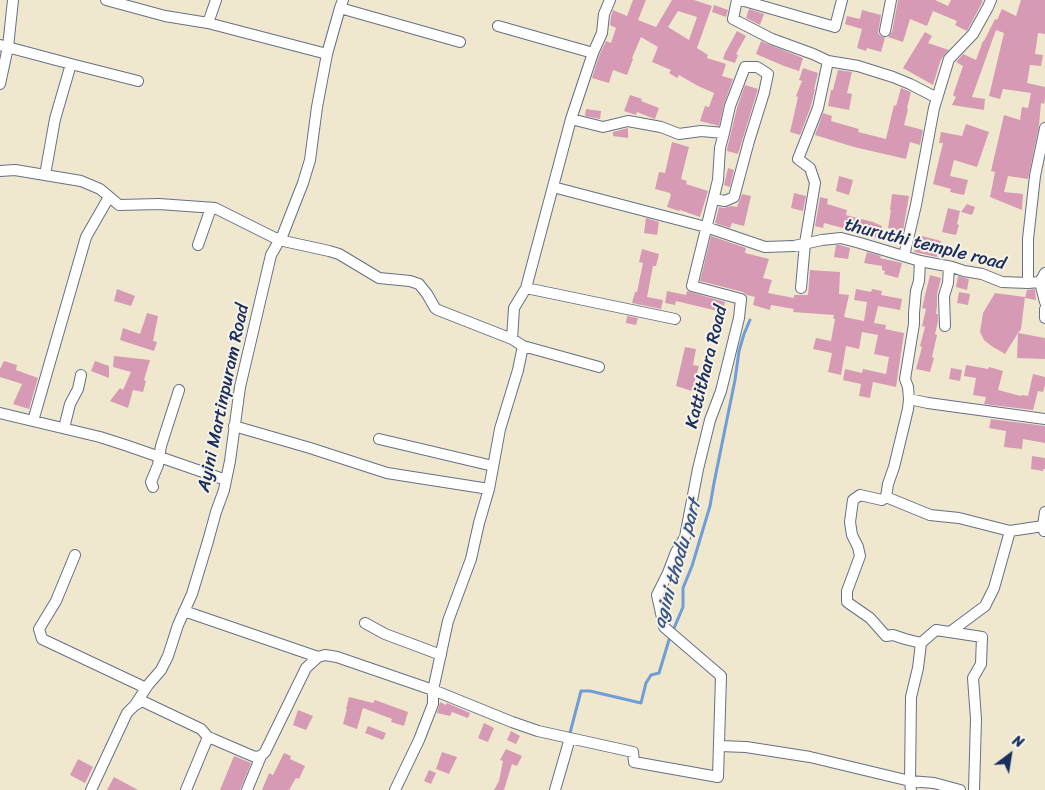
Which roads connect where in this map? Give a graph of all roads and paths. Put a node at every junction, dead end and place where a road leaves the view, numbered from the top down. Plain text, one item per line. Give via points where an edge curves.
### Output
1 (13, 0) edge
2 (106, 0) edge
3 (216, 0) edge
4 (610, 0) edge
5 (738, 0) edge
6 (742, 0) edge
7 (842, 0) edge
8 (891, 0) edge
9 (991, 0) edge
10 (341, 4) edge
11 (208, 23) junction
12 (498, 26) dead end
13 (885, 31) dead end
14 (460, 42) dead end
15 (4, 46) edge
16 (593, 53) junction
17 (327, 54) junction
18 (828, 61) junction
19 (71, 64) junction
20 (138, 81) dead end
21 (0, 84) edge
22 (937, 98) junction
23 (571, 119) junction
24 (1045, 128) edge
25 (724, 133) junction
26 (1041, 163) edge
27 (0, 172) edge
28 (45, 175) junction
29 (553, 187) junction
30 (109, 197) junction
31 (714, 199) junction
32 (211, 208) junction
33 (706, 227) junction
34 (279, 240) junction
35 (805, 243) junction
36 (198, 245) dead end
37 (904, 256) junction
38 (920, 261) junction
39 (949, 267) junction
40 (1043, 278) edge
41 (1028, 283) junction
42 (526, 288) junction
43 (801, 288) dead end
44 (1045, 302) edge
45 (1045, 309) edge
46 (1045, 318) edge
47 (675, 319) dead end
48 (945, 326) dead end
49 (512, 339) junction
50 (522, 346) junction
51 (599, 367) dead end
52 (81, 375) dead end
53 (179, 390) dead end
54 (910, 399) junction
55 (0, 413) edge
56 (1045, 419) edge
57 (33, 421) junction
58 (234, 426) junction
59 (64, 428) junction
60 (379, 439) dead end
61 (158, 456) junction
62 (493, 466) junction
63 (226, 480) junction
64 (152, 487) dead end
65 (489, 489) junction
66 (886, 497) junction
67 (1045, 512) edge
68 (1044, 528) edge
69 (1010, 531) junction
70 (75, 556) dead end
71 (184, 611) junction
72 (364, 623) dead end
73 (950, 632) junction
74 (921, 643) junction
75 (441, 655) junction
76 (318, 657) junction
77 (146, 688) junction
78 (433, 690) junction
79 (134, 706) junction
80 (208, 737) junction
81 (570, 738) junction
82 (719, 746) junction
83 (261, 756) junction
84 (911, 785) edge
85 (91, 790) edge
86 (186, 790) edge
87 (247, 790) edge
88 (395, 790) edge
89 (555, 790) edge
90 (960, 790) edge
91 (974, 790) edge

1 - 15 street
2 - 11 street via 165,16
3 - 11 street
4 - 16 street
5 - 18 street via 733,19 772,39
6 - 7 street via 835,27
8 - 13 street
9 - 22 street via 973,34 949,59
10 - 14 street
10 - 17 street, Ayini Martinpuram Road
11 - 17 street
12 - 16 street
15 - 19 street
15 - 21 street
16 - 23 street
17 - 34 street, Ayini Martinpuram Road via 308,168
18 - 22 street via 892,77
18 - 35 street via 818,108 798,159 810,168 815,183
19 - 20 street
19 - 28 street via 54,118
22 - 37 street
23 - 25 street via 603,127 628,121 679,134 701,131
23 - 29 street
24 - 26 street
25 - 31 street, Kattithara Road
25 - 31 street via 745,67 758,67 768,74 734,197 725,201
26 - 41 street via 1028,239
27 - 28 street via 15,170
28 - 30 street via 81,181
29 - 33 street, thuruthi temple road
29 - 42 street
30 - 32 street via 119,205
30 - 57 street via 86,237
31 - 33 street, Kattithara Road
32 - 34 street
32 - 36 street
33 - 35 street, thuruthi temple road via 765,247
33 - 82 street, Kattithara Road via 692,286 741,300 739,318 710,420 685,537 657,594 664,627 721,676
34 - 49 street via 339,254 380,278 419,284 438,310
34 - 58 street, Ayini Martinpuram Road via 271,255 251,337
35 - 37 street, thuruthi temple road via 841,238
35 - 43 street
37 - 38 street, thuruthi temple road
38 - 39 street, thuruthi temple road
38 - 54 street via 905,379
39 - 41 street, thuruthi temple road via 1002,282
39 - 48 street via 944,296
40 - 41 street, thuruthi temple road
40 - 44 street
42 - 47 street
42 - 49 street via 514,308
45 - 46 street
49 - 50 street
50 - 51 street
50 - 62 street
52 - 59 street
53 - 61 street
54 - 56 street
54 - 66 street
55 - 57 street
57 - 59 street
58 - 63 street, Ayini Martinpuram Road
58 - 65 street via 387,473
59 - 61 street
60 - 62 street
61 - 63 street
61 - 64 street
62 - 65 street
63 - 71 street, Ayini Martinpuram Road
65 - 75 street
66 - 69 street via 930,515 959,518
66 - 74 street via 882,500 860,495 854,500 850,522 860,556 846,602 870,618 886,636
67 - 68 street
68 - 69 street
69 - 73 street via 994,588 985,606
70 - 77 street via 56,601 39,629 42,639
71 - 76 street
71 - 77 street, Ayini Martinpuram Road via 168,656
72 - 75 street
73 - 74 street via 936,630
73 - 91 street via 982,637 981,664 973,678 976,719
74 - 84 street via 911,696
75 - 78 street
76 - 78 street via 332,656
76 - 83 street via 306,668
77 - 79 street, Ayini Martinpuram Road
78 - 81 street via 538,731
78 - 88 street via 433,704
79 - 80 street via 142,701 201,729
79 - 85 street, Ayini Martinpuram Road via 127,713
80 - 83 street via 255,757
80 - 86 street
81 - 82 street via 634,752 634,762 718,776
81 - 89 street
82 - 84 street via 810,757
83 - 87 street
84 - 90 street via 934,783

